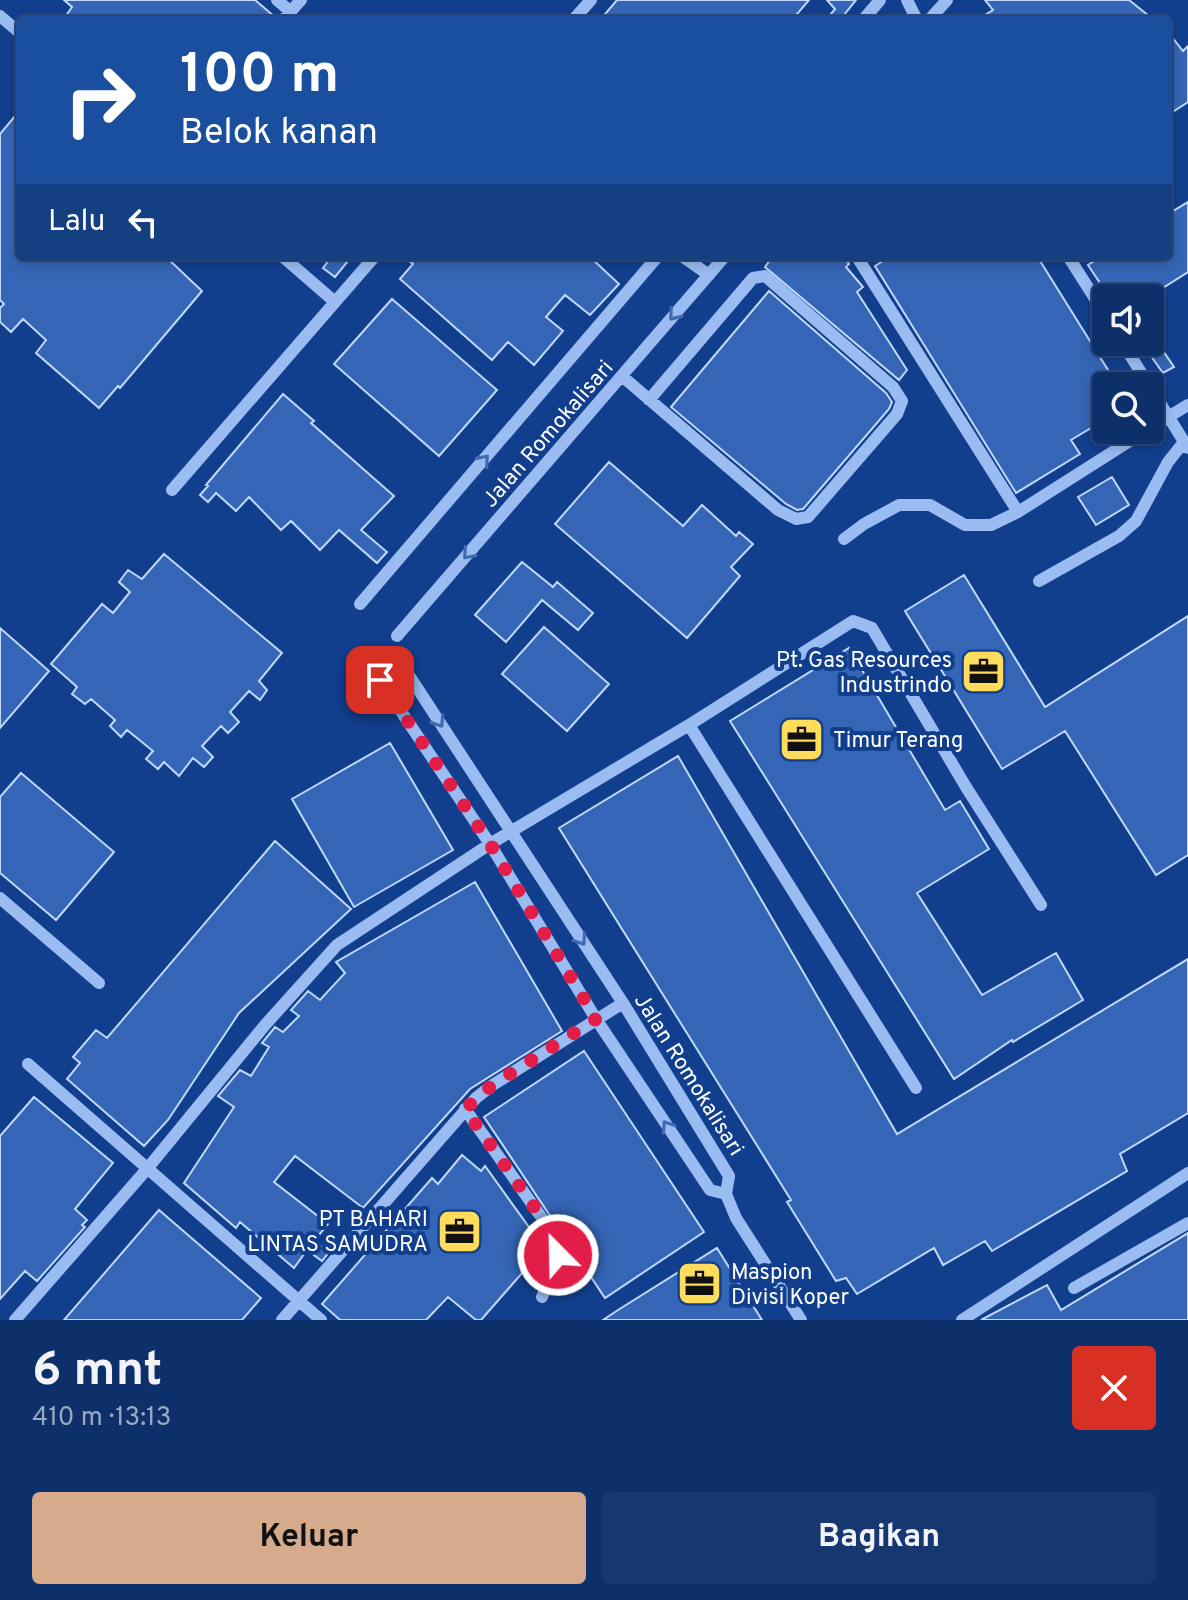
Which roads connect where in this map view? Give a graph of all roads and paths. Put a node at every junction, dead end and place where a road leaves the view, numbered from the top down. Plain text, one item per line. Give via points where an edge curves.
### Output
1 (277, 0) edge
2 (301, 0) edge
3 (591, 0) edge
4 (880, 0) edge
5 (947, 0) edge
6 (0, 16) edge
7 (287, 16) edge
8 (577, 16) edge
9 (866, 16) edge
10 (933, 16) edge
11 (16, 30) edge
12 (287, 260) edge
13 (372, 260) edge
14 (655, 260) edge
15 (688, 260) edge
16 (722, 260) edge
17 (859, 260) edge
18 (1071, 260) edge
19 (709, 275) junction
20 (1092, 294) edge
21 (335, 302) junction
22 (1131, 356) edge
23 (623, 377) junction
24 (649, 400) junction
25 (1188, 405) edge
26 (1169, 416) junction
27 (1164, 419) edge
28 (1125, 444) edge
29 (1186, 445) edge
30 (172, 490) dead end
31 (1018, 512) junction
32 (844, 539) dead end
33 (1039, 581) dead end
34 (360, 604) dead end
35 (397, 636) dead end
36 (397, 657) dead end
37 (380, 680) dead end
38 (689, 725) junction
39 (510, 833) junction
40 (490, 844) junction
41 (0, 898) edge
42 (1041, 905) dead end
43 (99, 983) dead end
44 (623, 1003) junction
45 (596, 1019) junction
46 (28, 1064) dead end
47 (916, 1088) dead end
48 (465, 1109) junction
49 (147, 1169) junction
50 (1188, 1173) edge
51 (726, 1194) junction
52 (1188, 1223) edge
53 (1074, 1288) dead end
54 (542, 1297) dead end
55 (299, 1301) junction
56 (15, 1320) edge
57 (282, 1320) edge
58 (321, 1320) edge
59 (801, 1320) edge
60 (963, 1320) edge

1 - 7 lane
2 - 7 lane
3 - 8 lane
4 - 9 lane
5 - 10 lane
6 - 11 lane
12 - 21 lane
13 - 21 lane
34 -> 14 lane, Jalan Romokalisari
15 - 19 lane
16 - 19 lane, Jalan Romokalisari
17 - 31 lane
18 - 20 lane
19 -> 23 lane, Jalan Romokalisari
21 - 30 lane
22 - 26 lane
23 - 24 lane
23 -> 35 lane, Jalan Romokalisari
24 - 24 lane via 778,510 796,519 808,517 897,414 902,401 893,387 765,276 753,278
25 - 26 lane
26 - 27 lane
26 - 29 lane
28 - 31 lane
29 - 33 lane via 1168,462 1136,521
31 - 32 lane via 991,525 965,525 930,505 899,505
36 -> 39 lane, Jalan Romokalisari
37 - 40 lane, Jalan Romokalisari
38 - 39 lane
38 - 42 lane via 853,621 872,628
38 - 47 lane
39 - 40 lane
39 -> 44 lane, Jalan Romokalisari
40 - 45 lane, Jalan Romokalisari
40 - 49 lane via 337,945
41 - 43 lane
44 - 45 lane
44 - 51 lane, Jalan Romokalisari via 729,1176
45 - 48 lane via 491,1086
51 -> 45 lane, Jalan Romokalisari via 710,1190
46 - 49 lane
48 - 54 lane via 559,1246
48 - 55 lane
49 - 55 lane
49 - 56 lane
50 - 60 lane
51 - 59 lane
52 - 53 lane
55 - 57 lane
55 - 58 lane

